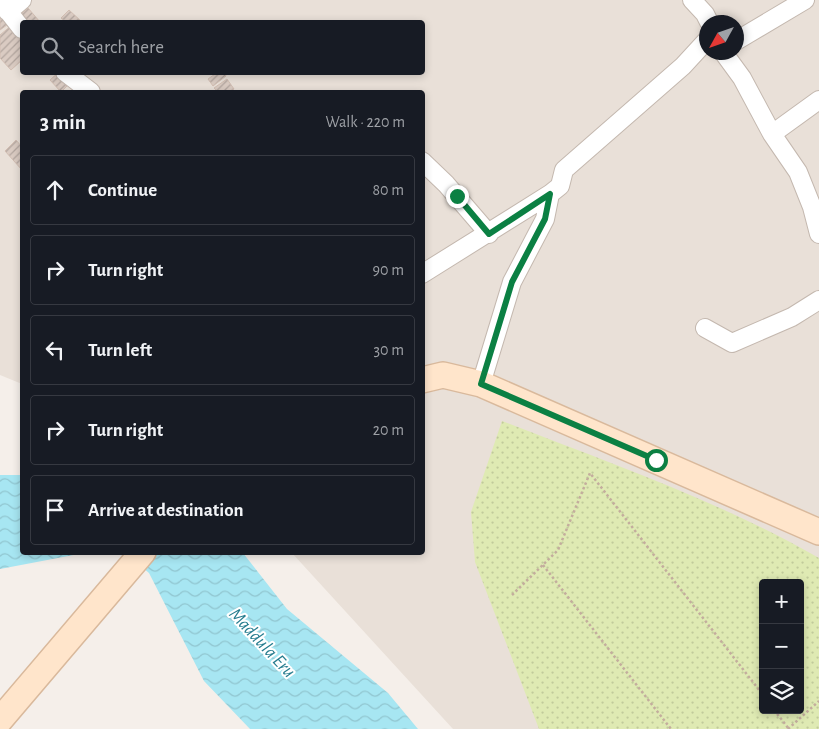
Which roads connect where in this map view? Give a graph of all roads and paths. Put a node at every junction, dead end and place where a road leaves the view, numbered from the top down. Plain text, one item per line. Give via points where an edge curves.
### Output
1 (22, 0) edge
2 (692, 0) edge
3 (805, 0) edge
4 (4, 7) edge
5 (709, 12) edge
6 (20, 27) edge
7 (744, 36) edge
8 (699, 49) edge
9 (729, 60) edge
10 (70, 75) edge
11 (89, 90) edge
12 (819, 100) edge
13 (772, 134) junction
14 (425, 164) edge
15 (550, 194) junction
16 (489, 234) junction
17 (819, 234) edge
18 (425, 272) edge
19 (819, 300) edge
20 (705, 328) dead end
21 (425, 379) edge
22 (481, 384) junction
23 (819, 532) edge
24 (136, 560) edge
25 (543, 565) junction
26 (512, 595) dead end
27 (759, 690) edge
28 (819, 700) edge
29 (777, 714) edge
30 (0, 720) edge
31 (671, 729) edge
32 (789, 729) edge

1 - 4 street
2 - 5 street
3 - 7 street
4 - 6 street
8 - 15 street via 564,170 560,186
9 - 13 street
10 - 11 street
12 - 13 street
13 - 17 street via 798,172
14 - 16 street
15 - 16 street
15 - 22 street via 545,219 512,282
16 - 18 street
19 - 20 street via 792,317 732,343
21 - 22 main road via 443,375
22 - 23 main road
24 - 30 main road
25 - 26 path
25 - 27 path via 558,550 590,474
25 - 31 path
28 - 32 path
29 - 32 path

